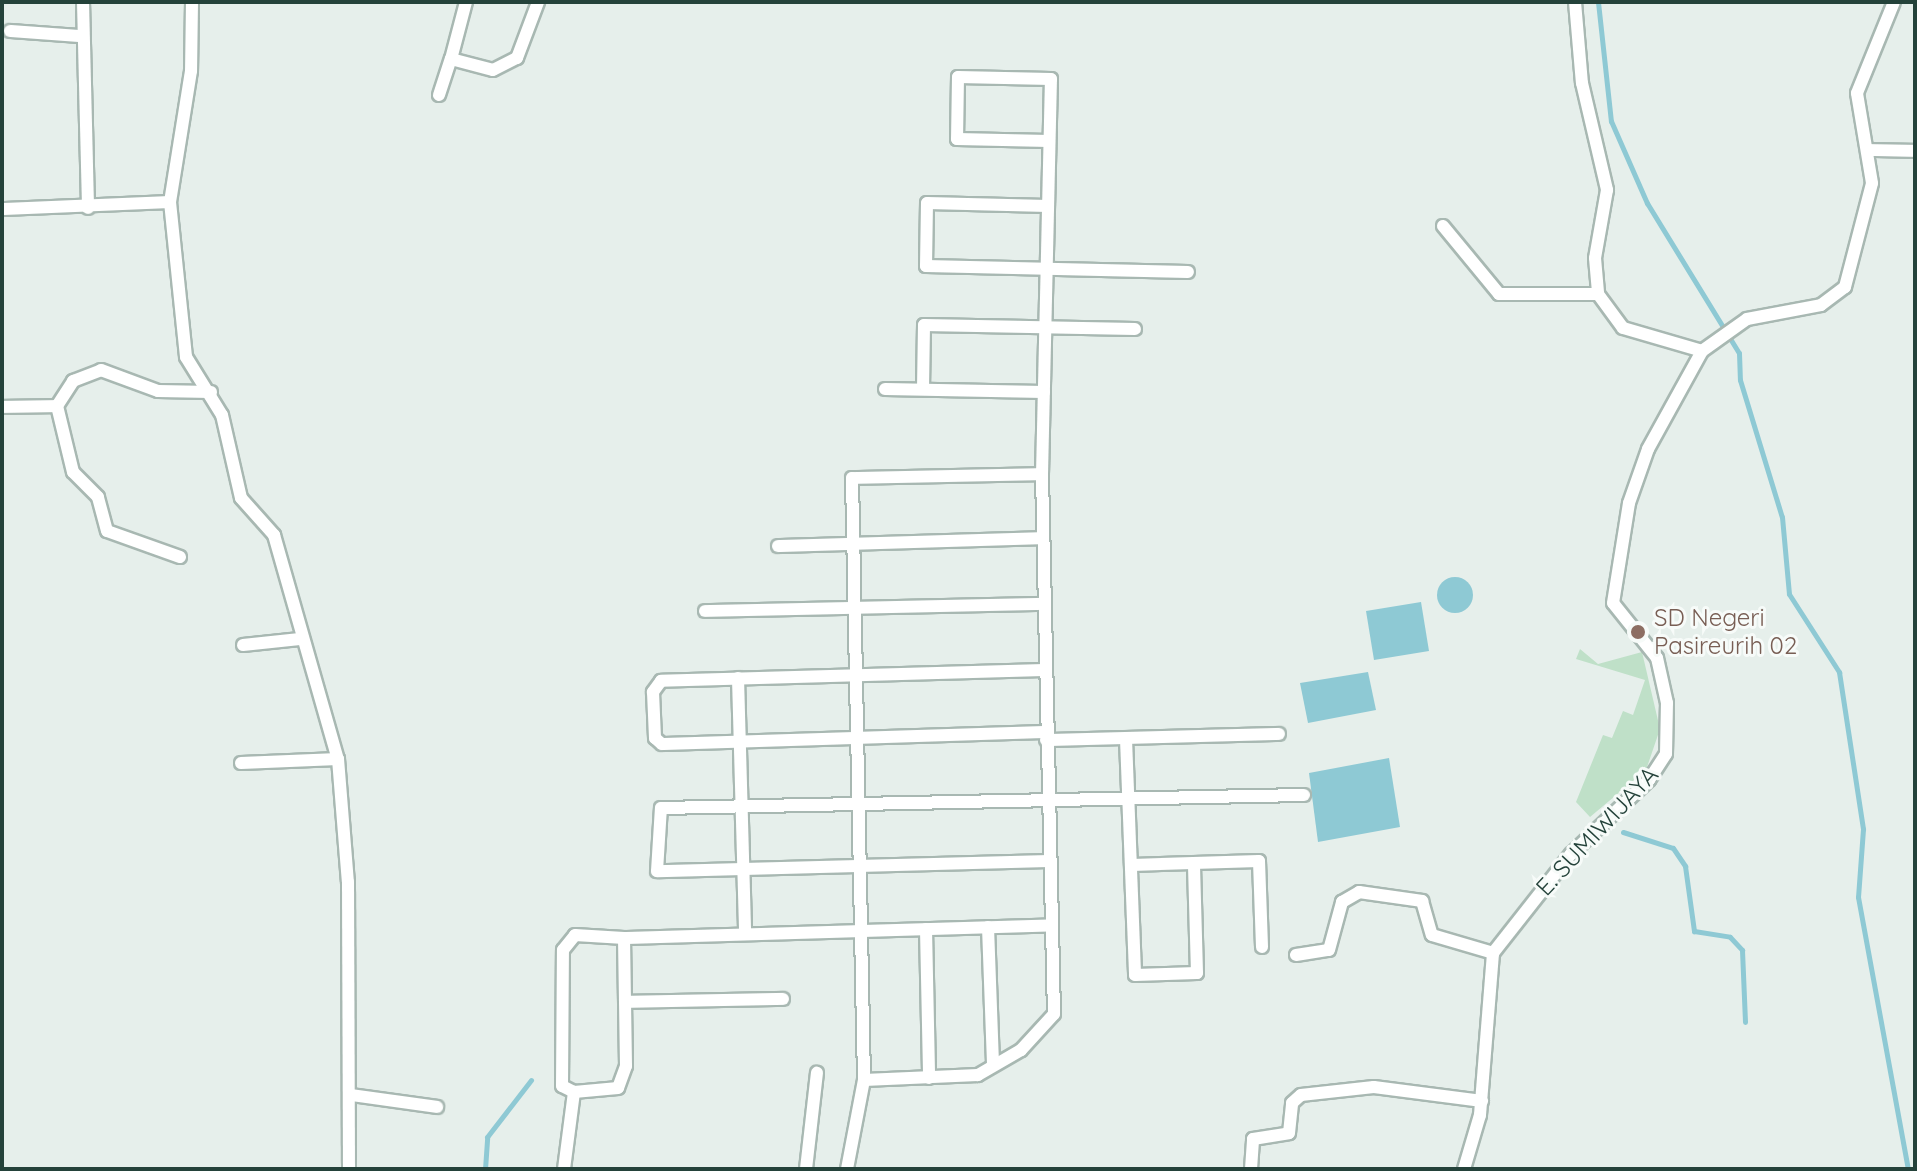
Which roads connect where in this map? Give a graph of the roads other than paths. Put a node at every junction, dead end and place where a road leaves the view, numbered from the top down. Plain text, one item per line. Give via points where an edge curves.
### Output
1 (83, 2) edge
2 (192, 2) edge
3 (466, 2) edge
4 (538, 2) edge
5 (1575, 2) edge
6 (1894, 2) edge
7 (10, 31) dead end
8 (80, 36) junction
9 (451, 59) junction
10 (439, 95) dead end
11 (1049, 141) junction
12 (1869, 150) junction
13 (1915, 151) edge
14 (170, 202) junction
15 (1048, 206) junction
16 (88, 208) junction
17 (2, 209) edge
18 (1443, 226) dead end
19 (1046, 269) junction
20 (1188, 272) dead end
21 (1598, 294) junction
22 (1045, 327) junction
23 (1135, 329) dead end
24 (1705, 348) junction
25 (885, 389) dead end
26 (923, 389) junction
27 (211, 392) junction
28 (1044, 392) junction
29 (57, 406) junction
30 (2, 407) edge
31 (1042, 474) junction
32 (1041, 538) junction
33 (853, 544) junction
34 (778, 546) dead end
35 (180, 557) dead end
36 (1042, 604) junction
37 (854, 608) junction
38 (705, 611) dead end
39 (300, 639) junction
40 (243, 645) dead end
41 (1044, 670) junction
42 (855, 675) junction
43 (738, 678) junction
44 (1279, 734) dead end
45 (856, 736) junction
46 (1046, 736) junction
47 (1126, 739) junction
48 (740, 741) junction
49 (338, 759) junction
50 (241, 763) dead end
51 (1304, 795) dead end
52 (1047, 798) junction
53 (1130, 800) junction
54 (857, 803) junction
55 (743, 806) junction
56 (1049, 861) junction
57 (1194, 863) junction
58 (1132, 865) junction
59 (859, 866) junction
60 (745, 869) junction
61 (1051, 925) junction
62 (988, 927) junction
63 (926, 929) junction
64 (860, 931) junction
65 (745, 934) junction
66 (624, 938) junction
67 (1262, 947) dead end
68 (1493, 953) junction
69 (1296, 955) dead end
70 (783, 999) dead end
71 (625, 1002) junction
72 (993, 1065) junction
73 (817, 1073) dead end
74 (929, 1078) junction
75 (864, 1080) junction
76 (574, 1092) junction
77 (351, 1095) junction
78 (1482, 1101) junction
79 (437, 1107) dead end
80 (349, 1169) edge
81 (564, 1169) edge
82 (806, 1169) edge
83 (847, 1169) edge
84 (1251, 1169) edge
85 (1464, 1169) edge

1 - 8 street
2 - 14 street via 191,71
3 - 9 street
4 - 9 street via 511,64 479,69
5 - 21 street via 1582,83 1607,181 1595,258
6 - 12 street, E. SUMIWIJAYA via 1857,93
7 - 8 street
8 - 16 street
9 - 10 street
11 - 11 street via 957,139 958,77 1051,79
11 - 15 street
12 - 13 street
12 - 24 street, E. SUMIWIJAYA via 1870,198 1845,287 1821,305 1754,317
14 - 16 street
14 - 27 street via 186,357
15 - 19 street
15 - 19 street via 927,203 926,266
16 - 17 street
18 - 21 street via 1499,294
19 - 20 street
19 - 22 street
21 - 24 street via 1623,328
22 - 23 street
22 - 26 street via 924,325
22 - 28 street
24 - 68 street, E. SUMIWIJAYA via 1648,449 1615,567 1616,615 1651,649 1663,676 1666,754 1649,780 1571,854
25 - 26 street
26 - 28 street
27 - 29 street via 158,391 101,370 73,381
27 - 39 street via 241,498 279,548
28 - 31 street
29 - 30 street
29 - 35 street via 73,472 98,497 107,531
31 - 32 street
31 - 33 street via 852,478
32 - 33 street
32 - 36 street
33 - 34 street
33 - 37 street
36 - 37 street
36 - 41 street
37 - 38 street
37 - 42 street
39 - 40 street
39 - 49 street
41 - 42 street
41 - 46 street
42 - 43 street
42 - 45 street
43 - 48 street
43 - 48 street via 661,681 653,692 659,743
44 - 47 street
45 - 46 street
45 - 48 street
45 - 54 street
46 - 47 street
46 - 52 street
47 - 53 street
48 - 55 street
49 - 50 street
49 - 77 street via 347,841
51 - 53 street
52 - 53 street
52 - 54 street
52 - 56 street
53 - 58 street
54 - 55 street
54 - 59 street
55 - 60 street
55 - 60 street via 661,808 657,871
56 - 59 street
56 - 61 street
57 - 58 street
57 - 58 street via 1197,973 1135,975
57 - 67 street via 1259,861
59 - 60 street
59 - 64 street
60 - 65 street
61 - 62 street
61 - 72 street via 1054,1014 1021,1050
62 - 63 street
62 - 72 street
63 - 64 street
63 - 74 street
64 - 65 street
64 - 75 street
65 - 66 street
66 - 71 street
66 - 76 street via 575,935 564,943 561,1080
68 - 69 street via 1432,935 1422,901 1359,892 1342,902 1329,950
68 - 78 street
70 - 71 street
71 - 76 street via 622,1086
72 - 74 street via 962,1078
73 - 82 street
74 - 75 street
75 - 83 street
76 - 81 street
77 - 79 street
77 - 80 street
78 - 84 street via 1374,1087 1301,1095 1292,1103 1289,1133 1253,1139
78 - 85 street

